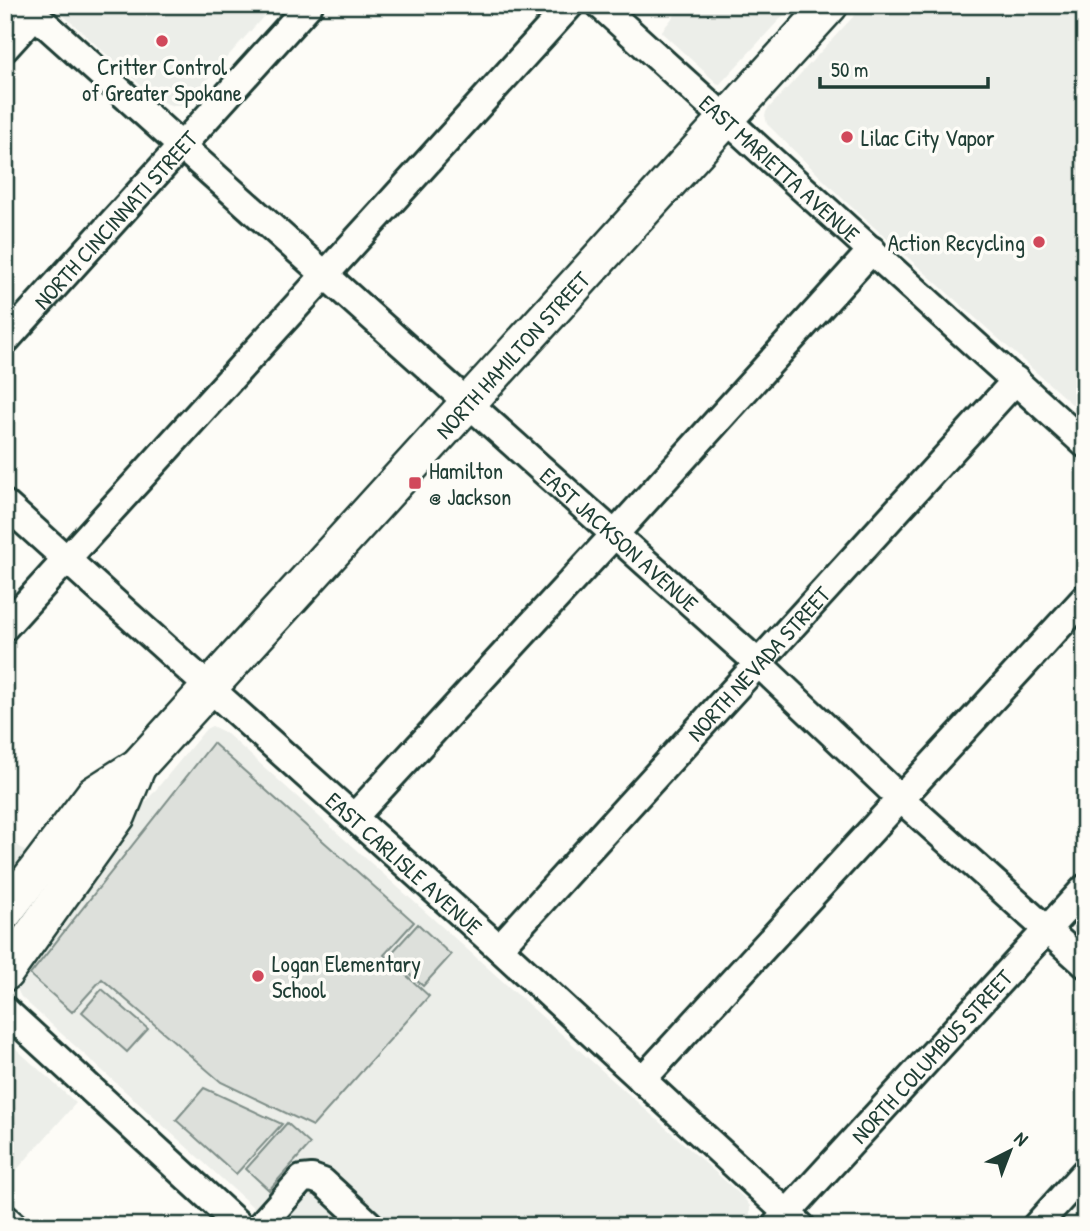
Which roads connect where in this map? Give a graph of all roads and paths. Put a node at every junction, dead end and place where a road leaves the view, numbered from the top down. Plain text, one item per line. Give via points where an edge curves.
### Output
1 (309, 5) edge
2 (570, 5) edge
3 (600, 5) edge
4 (831, 5) edge
5 (29, 10) edge
6 (5, 48) edge
7 (726, 120) junction
8 (182, 146) junction
9 (872, 250) junction
10 (324, 275) junction
11 (5, 341) edge
12 (1016, 380) junction
13 (469, 404) junction
14 (1085, 444) edge
15 (5, 504) edge
16 (615, 534) junction
17 (66, 559) junction
18 (1085, 598) edge
19 (5, 627) edge
20 (758, 663) junction
21 (209, 688) junction
22 (138, 766) junction
23 (901, 799) junction
24 (354, 817) junction
25 (1085, 888) edge
26 (5, 912) edge
27 (1047, 929) junction
28 (499, 948) junction
29 (1085, 964) edge
30 (5, 973) edge
31 (5, 1010) edge
32 (642, 1080) junction
33 (1085, 1172) edge
34 (5, 1218) edge
35 (788, 1222) edge
36 (14, 1226) edge
37 (240, 1226) edge
38 (260, 1226) edge
39 (371, 1226) edge
40 (1036, 1226) edge

1 - 8 street, NORTH CINCINNATI STREET
2 - 10 street
3 - 7 street, EAST MARIETTA AVENUE
4 - 7 main road, NORTH HAMILTON STREET
5 - 6 street
5 - 8 street, EAST JACKSON AVENUE
7 - 9 street, EAST MARIETTA AVENUE
7 - 13 main road, NORTH HAMILTON STREET
8 - 10 street, EAST JACKSON AVENUE
8 - 11 street, NORTH CINCINNATI STREET
9 - 12 street, EAST MARIETTA AVENUE
9 - 16 street
10 - 13 street, EAST JACKSON AVENUE
10 - 17 street
12 - 14 street, EAST MARIETTA AVENUE
12 - 20 street, NORTH NEVADA STREET
13 - 16 street, EAST JACKSON AVENUE
13 - 21 main road, NORTH HAMILTON STREET
15 - 17 street, EAST CARLISLE AVENUE
16 - 20 street, EAST JACKSON AVENUE
16 - 24 street
17 - 19 street
17 - 21 street, EAST CARLISLE AVENUE
18 - 23 street
20 - 23 street, EAST JACKSON AVENUE
20 - 28 street, NORTH NEVADA STREET
21 - 22 main road, NORTH HAMILTON STREET
21 - 24 street, EAST CARLISLE AVENUE
22 - 26 main road, NORTH HAMILTON STREET via 94,794
22 - 30 main road, NORTH HAMILTON STREET via 118,815
23 - 27 street, EAST JACKSON AVENUE
23 - 32 street
24 - 28 street, EAST CARLISLE AVENUE
25 - 27 street, NORTH COLUMBUS STREET
27 - 29 street, EAST JACKSON AVENUE
27 - 35 street, NORTH COLUMBUS STREET
28 - 32 street, EAST CARLISLE AVENUE
31 - 37 street
32 - 35 street, EAST CARLISLE AVENUE
33 - 40 street
34 - 36 street
38 - 39 street via 302,1179 312,1178 323,1182

